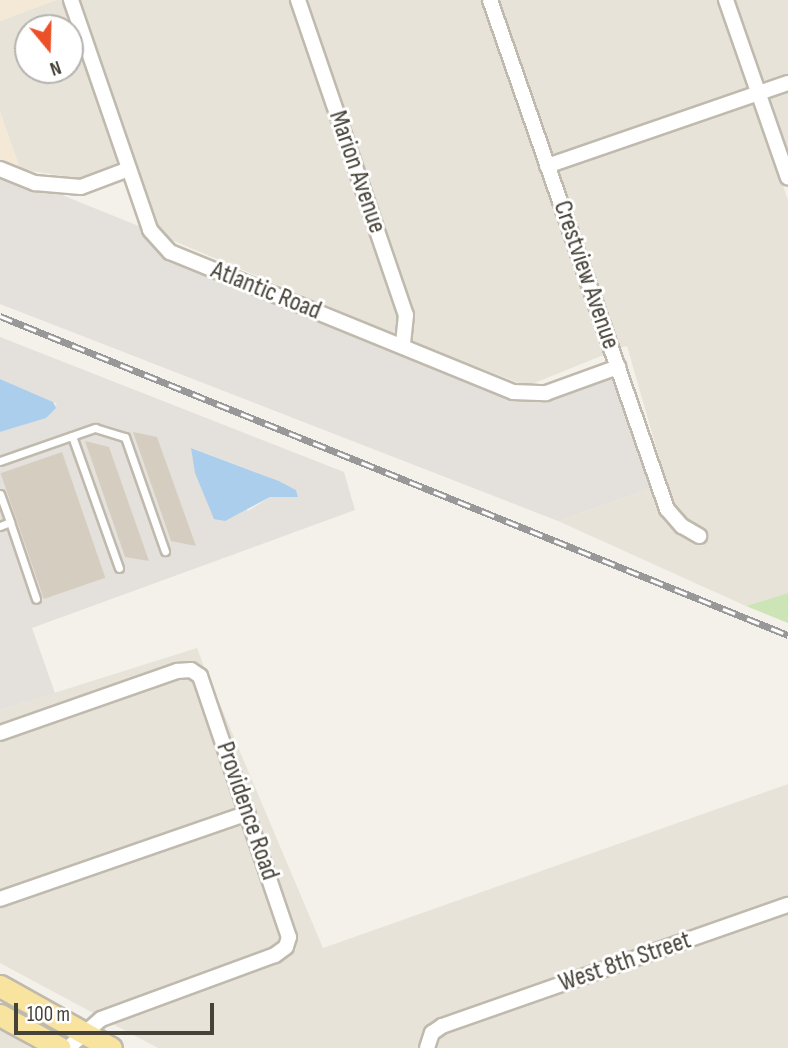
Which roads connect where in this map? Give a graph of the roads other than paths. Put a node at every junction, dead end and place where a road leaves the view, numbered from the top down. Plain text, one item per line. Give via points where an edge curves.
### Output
1 (71, 0) edge
2 (298, 0) edge
3 (490, 0) edge
4 (726, 0) edge
5 (788, 83) edge
6 (757, 92) junction
7 (547, 166) junction
8 (0, 169) edge
9 (129, 169) junction
10 (788, 178) edge
11 (403, 346) junction
12 (618, 367) junction
13 (72, 436) junction
14 (0, 461) edge
15 (0, 494) edge
16 (10, 522) junction
17 (0, 526) edge
18 (699, 536) dead end
19 (165, 551) dead end
20 (119, 568) dead end
21 (36, 599) dead end
22 (0, 733) edge
23 (248, 813) junction
24 (0, 899) edge
25 (788, 905) edge
26 (0, 986) edge
27 (0, 1015) edge
28 (82, 1032) junction
29 (60, 1048) edge
30 (68, 1048) edge
31 (111, 1048) edge
32 (427, 1048) edge

1 - 9 street, Atlantic Road
2 - 11 street, Marion Avenue via 405,315
3 - 7 street, Crestview Avenue
4 - 6 street
5 - 6 street
6 - 7 street
6 - 10 street
7 - 12 street, Crestview Avenue
8 - 9 street via 35,183 68,187 101,182
9 - 11 street, Atlantic Road via 150,230 170,251
11 - 12 street, Atlantic Road via 513,392 532,395
12 - 18 street, Crestview Avenue via 667,509 681,526
13 - 14 lane
13 - 19 lane via 95,428 125,438
13 - 20 lane
15 - 16 lane
16 - 17 lane
16 - 21 lane
22 - 23 street, Providence Road via 191,670 200,676
23 - 24 street
23 - 28 street, Providence Road via 284,918 289,937 286,947 101,1019
25 - 32 street, West 8th Street via 463,1019 432,1033
26 - 28 main road
27 - 29 main road
28 - 30 street
28 - 31 main road

